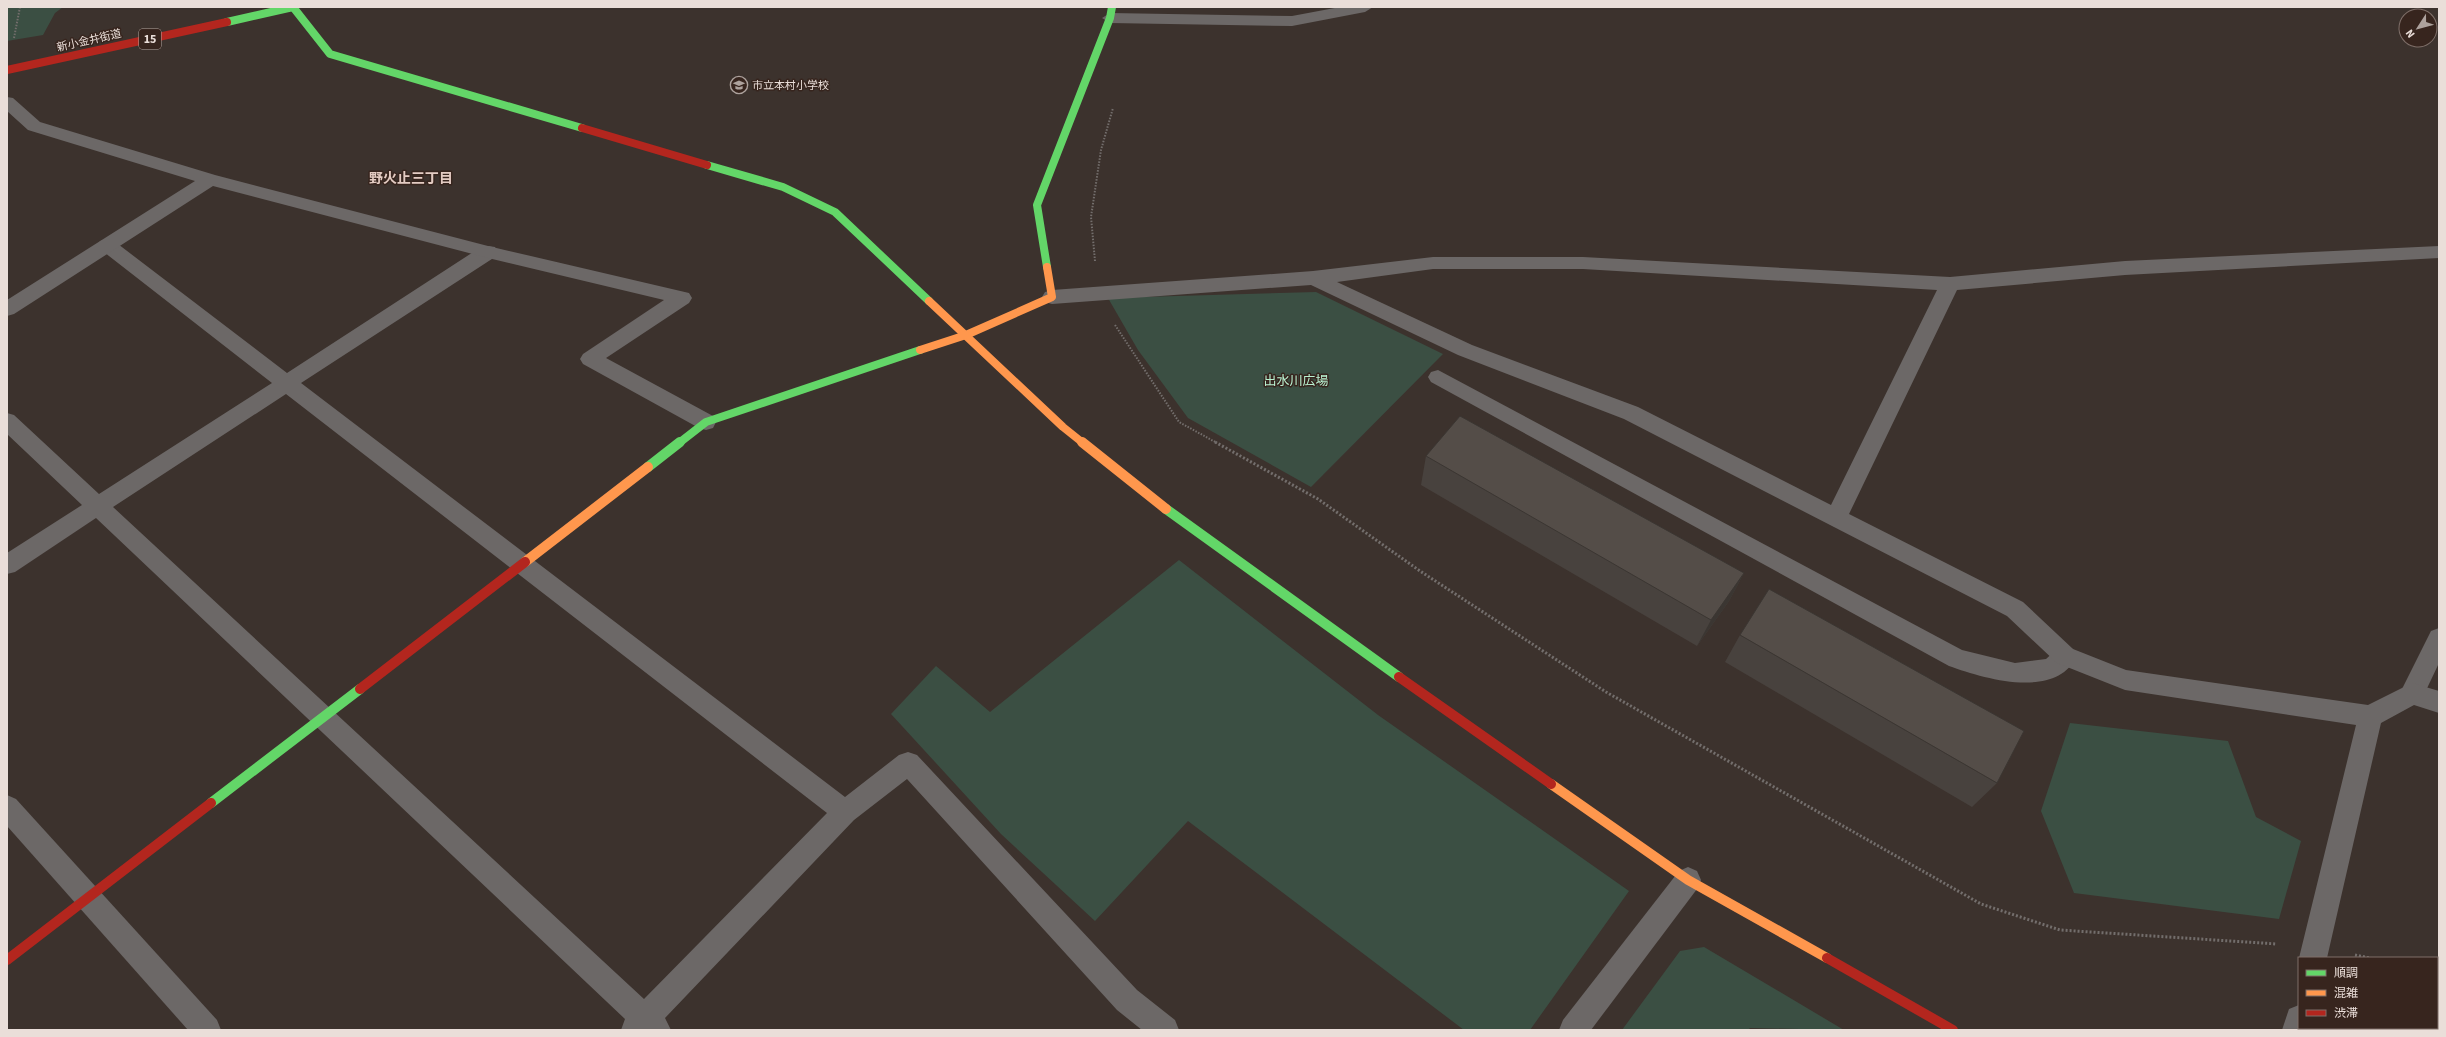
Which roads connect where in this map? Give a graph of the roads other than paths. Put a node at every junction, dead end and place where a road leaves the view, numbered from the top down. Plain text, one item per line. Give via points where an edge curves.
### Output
1 (293, 7) edge
2 (1365, 7) edge
3 (1111, 12) edge
4 (7, 70) edge
5 (7, 102) edge
6 (210, 180) junction
7 (107, 245) junction
8 (488, 252) junction
9 (2439, 252) edge
10 (1313, 278) junction
11 (1950, 284) junction
12 (1052, 297) junction
13 (7, 309) edge
14 (966, 335) junction
15 (1438, 377) dead end
16 (286, 383) junction
17 (7, 421) edge
18 (706, 422) junction
19 (98, 506) junction
20 (1836, 517) junction
21 (522, 563) junction
22 (7, 565) edge
23 (2439, 638) edge
24 (2065, 656) junction
25 (2412, 694) junction
26 (2439, 702) edge
27 (323, 716) junction
28 (2370, 716) junction
29 (7, 807) edge
30 (845, 812) junction
31 (1688, 880) junction
32 (89, 898) junction
33 (2315, 952) edge
34 (7, 960) edge
35 (645, 1026) edge
36 (207, 1030) edge
37 (1165, 1030) edge
38 (1573, 1030) edge
39 (1953, 1030) edge

1 - 4 street, 新小金井街道 / 15
1 - 14 street via 330,54 783,187 834,212
2 - 3 street via 1292,21
3 - 12 street via 1037,205
5 - 6 street via 34,126
6 - 7 street
6 - 8 street
7 - 13 street
7 - 16 street
8 - 16 street
8 - 18 street via 682,298 590,359
9 - 11 street via 2125,268
10 - 11 street via 1433,263 1583,263
10 - 12 street
10 - 20 street via 1465,350 1631,413
11 - 20 street
12 - 14 street
14 - 18 street
14 - 31 street via 1063,427 1194,531
15 - 24 street via 1957,659 2015,673 2052,669
16 - 19 street
16 - 21 street
17 - 19 street
18 - 21 street
19 - 22 street
19 - 27 street
20 - 24 street via 2015,609
21 - 27 street
21 - 30 street
23 - 25 street
24 - 28 street via 2125,680
25 - 26 street
25 - 28 street
27 - 32 street
27 - 35 street
28 - 33 street
29 - 32 street
30 - 35 street
30 - 37 street via 908,763 1127,1000
31 - 38 street
31 - 39 street
32 - 34 street
32 - 36 street

